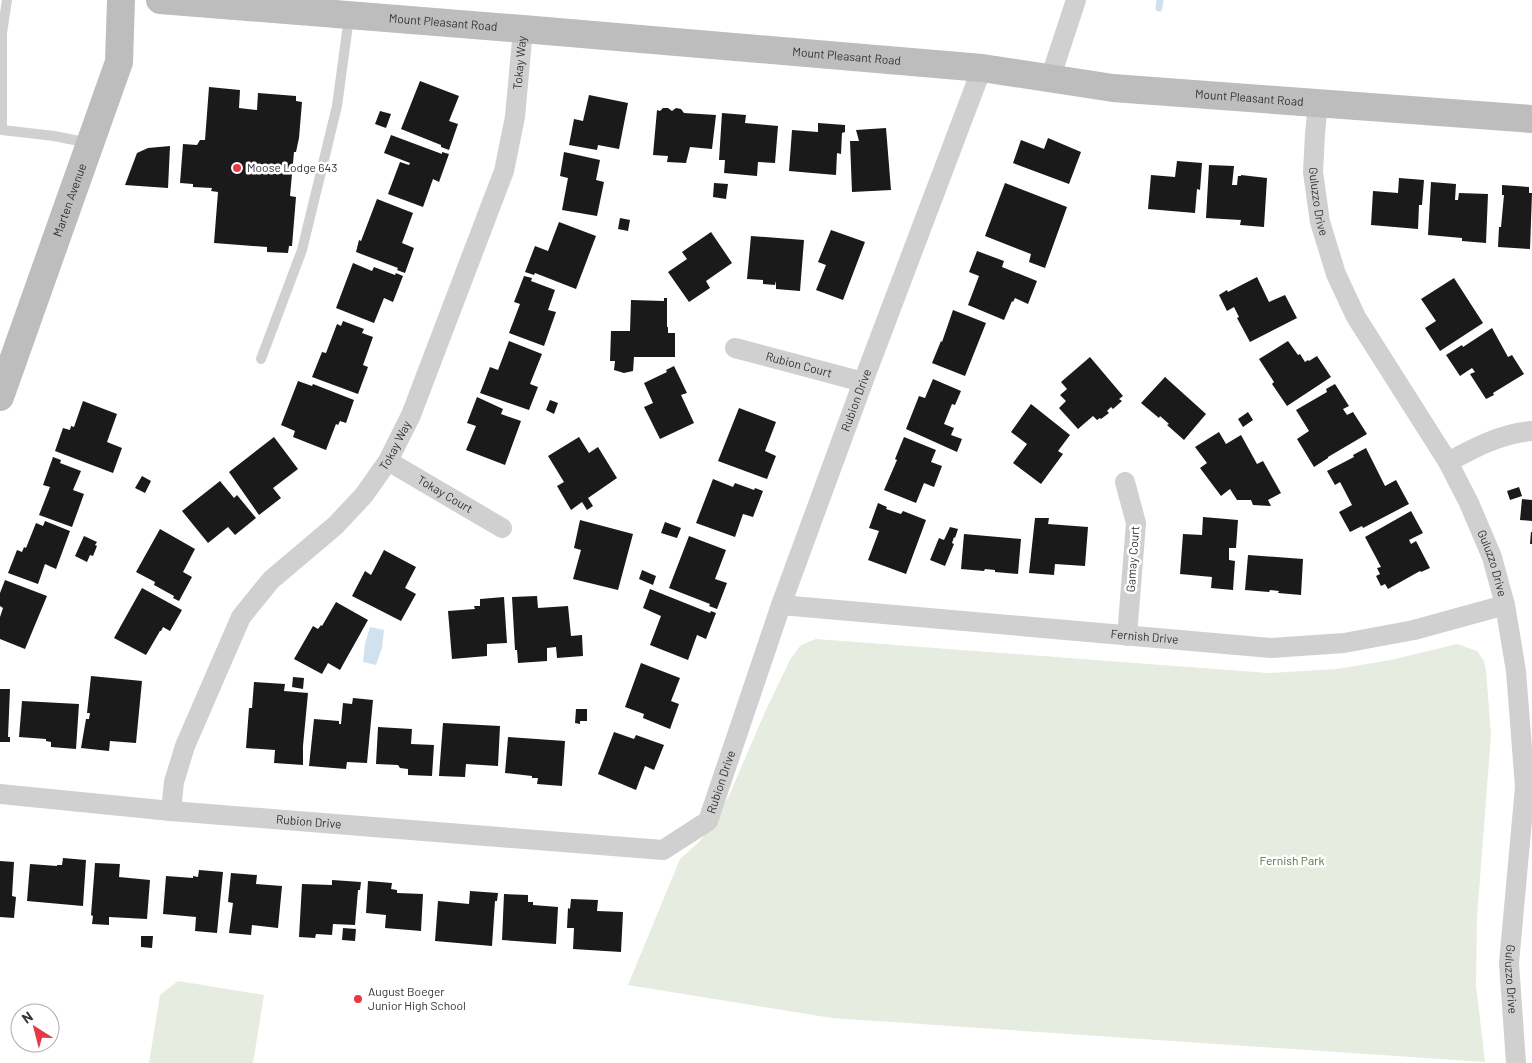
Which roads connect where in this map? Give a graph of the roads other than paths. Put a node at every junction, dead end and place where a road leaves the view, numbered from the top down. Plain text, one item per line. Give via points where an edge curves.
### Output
1 (7, 0) edge
2 (121, 0) edge
3 (160, 0) edge
4 (1076, 0) edge
5 (350, 16) junction
6 (523, 29) junction
7 (982, 68) junction
8 (1050, 79) junction
9 (1318, 104) junction
10 (1532, 119) edge
11 (90, 144) junction
12 (735, 348) dead end
13 (261, 359) dead end
14 (7, 360) edge
15 (863, 382) junction
16 (0, 397) edge
17 (1532, 431) edge
18 (388, 461) junction
19 (1448, 462) junction
20 (1126, 482) dead end
21 (502, 528) dead end
22 (780, 605) junction
23 (1505, 605) junction
24 (1127, 636) junction
25 (0, 794) edge
26 (172, 811) junction
27 (1523, 1035) edge
28 (1516, 1063) edge

1 - 11 lane via 2,33 2,130
2 - 11 street, Marten Avenue via 119,62
3 - 5 street, Mount Pleasant Road
4 - 8 street
5 - 6 street, Mount Pleasant Road
5 - 13 lane via 337,106 302,250
6 - 7 street, Mount Pleasant Road
6 - 18 street, Tokay Way via 515,117 504,171 411,415
7 - 8 street, Mount Pleasant Road
7 - 15 street, Rubion Drive
8 - 9 street, Mount Pleasant Road via 1113,88
9 - 10 street, Mount Pleasant Road
9 - 19 street, Guluzzo Drive via 1313,172 1320,222 1336,274 1356,317
11 - 14 street, Marten Avenue
12 - 15 street, Rubion Court
14 - 16 street, Marten Avenue
15 - 22 street, Rubion Drive
17 - 19 street via 1516,432 1475,447
18 - 21 street, Tokay Court
18 - 26 street, Tokay Way via 364,495 336,525 271,580 241,617 184,746 174,782
19 - 23 street, Guluzzo Drive via 1492,557
20 - 24 street, Gamay Court via 1136,522
22 - 24 street, Fernish Drive
22 - 26 street, Rubion Drive via 708,821 662,850
23 - 24 street, Fernish Drive via 1414,630 1344,643 1271,648
23 - 27 street, Guluzzo Drive via 1516,671 1526,787 1509,963
25 - 26 street, Rubion Drive
27 - 28 street, Guluzzo Drive

